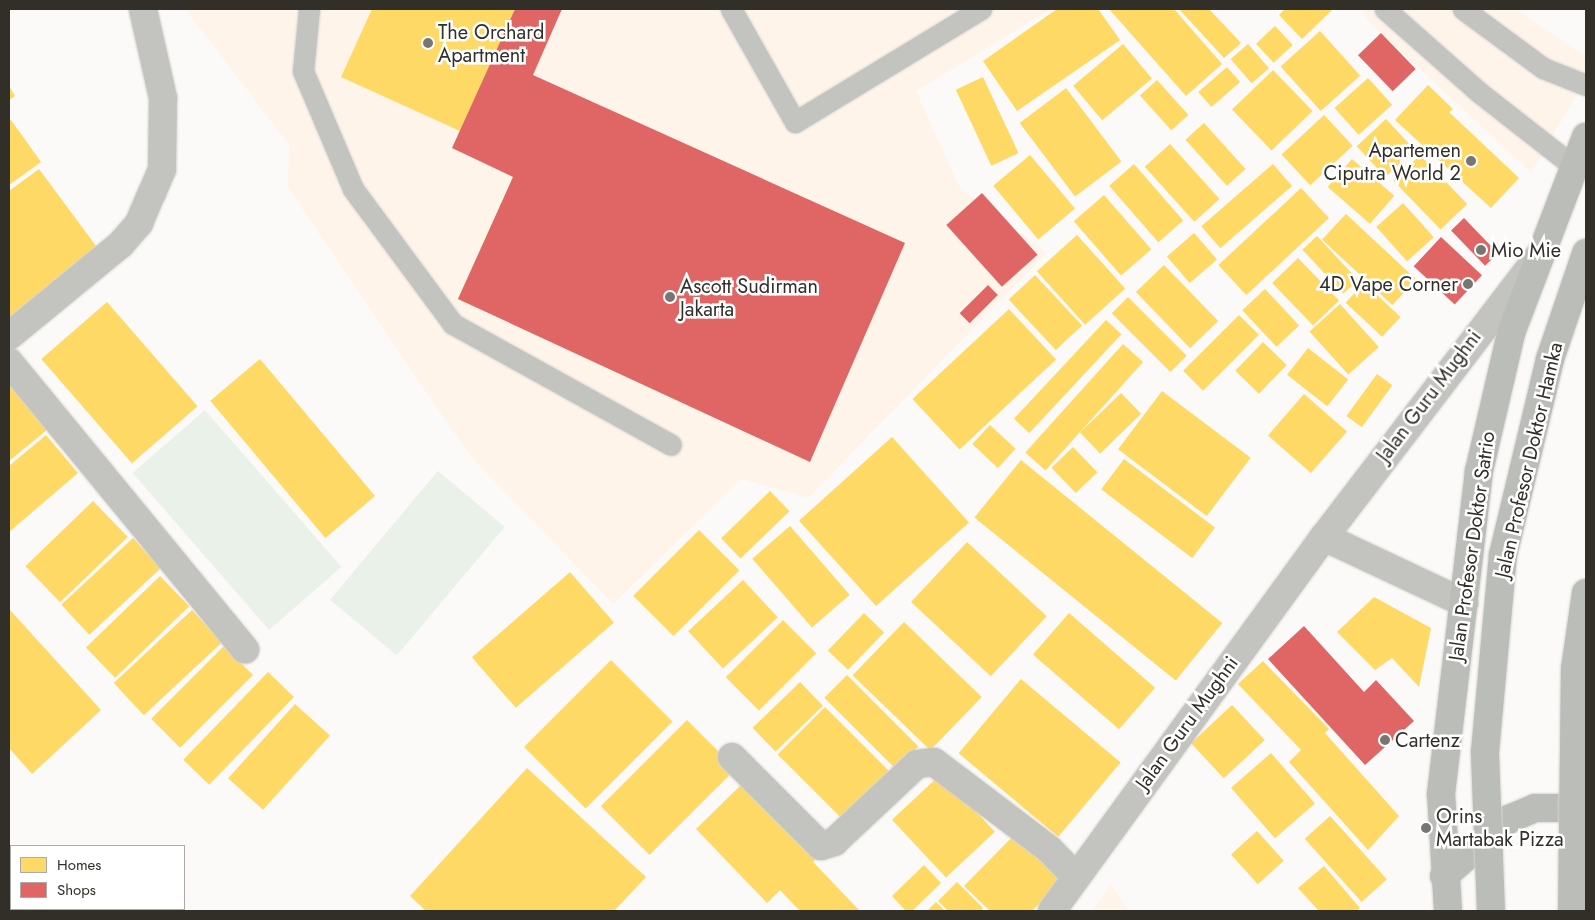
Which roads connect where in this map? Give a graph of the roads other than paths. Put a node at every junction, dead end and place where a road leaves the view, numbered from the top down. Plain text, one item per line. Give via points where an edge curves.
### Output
1 (143, 9) edge
2 (309, 9) edge
3 (730, 9) edge
4 (981, 9) edge
5 (1385, 9) edge
6 (1463, 9) edge
7 (1586, 85) edge
8 (1586, 137) edge
9 (1573, 166) junction
10 (1586, 253) edge
11 (1538, 258) junction
12 (9, 336) edge
13 (9, 362) edge
14 (671, 446) dead end
15 (1324, 537) junction
16 (1586, 592) edge
17 (1464, 603) junction
18 (245, 650) dead end
19 (732, 757) dead end
20 (1586, 816) edge
21 (1075, 876) junction
22 (1444, 876) junction
23 (1052, 911) edge
24 (1448, 911) edge
25 (1490, 911) edge
26 (1572, 911) edge

1 - 12 street via 162,98 162,169 139,224 121,244
2 - 14 lane via 303,71 353,189 453,324
3 - 4 lane via 796,122
5 - 9 lane via 1472,87
6 - 7 lane via 1542,68
8 - 9 main road, Jalan Profesor Doktor Satrio
9 - 11 main road, Jalan Profesor Doktor Satrio
10 - 25 main road, Jalan Profesor Doktor Hamka, bridge via 1550,359 1503,555 1485,752
11 - 15 street, Jalan Guru Mughni
11 - 17 main road, Jalan Profesor Doktor Satrio via 1511,333 1479,471
13 - 18 street
15 - 17 street
15 - 21 street, Jalan Guru Mughni
16 - 26 main road, bridge via 1575,669
17 - 22 main road, Jalan Profesor Doktor Satrio via 1440,794
19 - 21 street via 822,846 834,842 917,764 934,762 1049,849
20 - 22 main road via 1563,808 1535,808 1509,819
21 - 23 street, Jalan Guru Mughni
22 - 24 main road, Jalan Profesor Doktor Satrio

